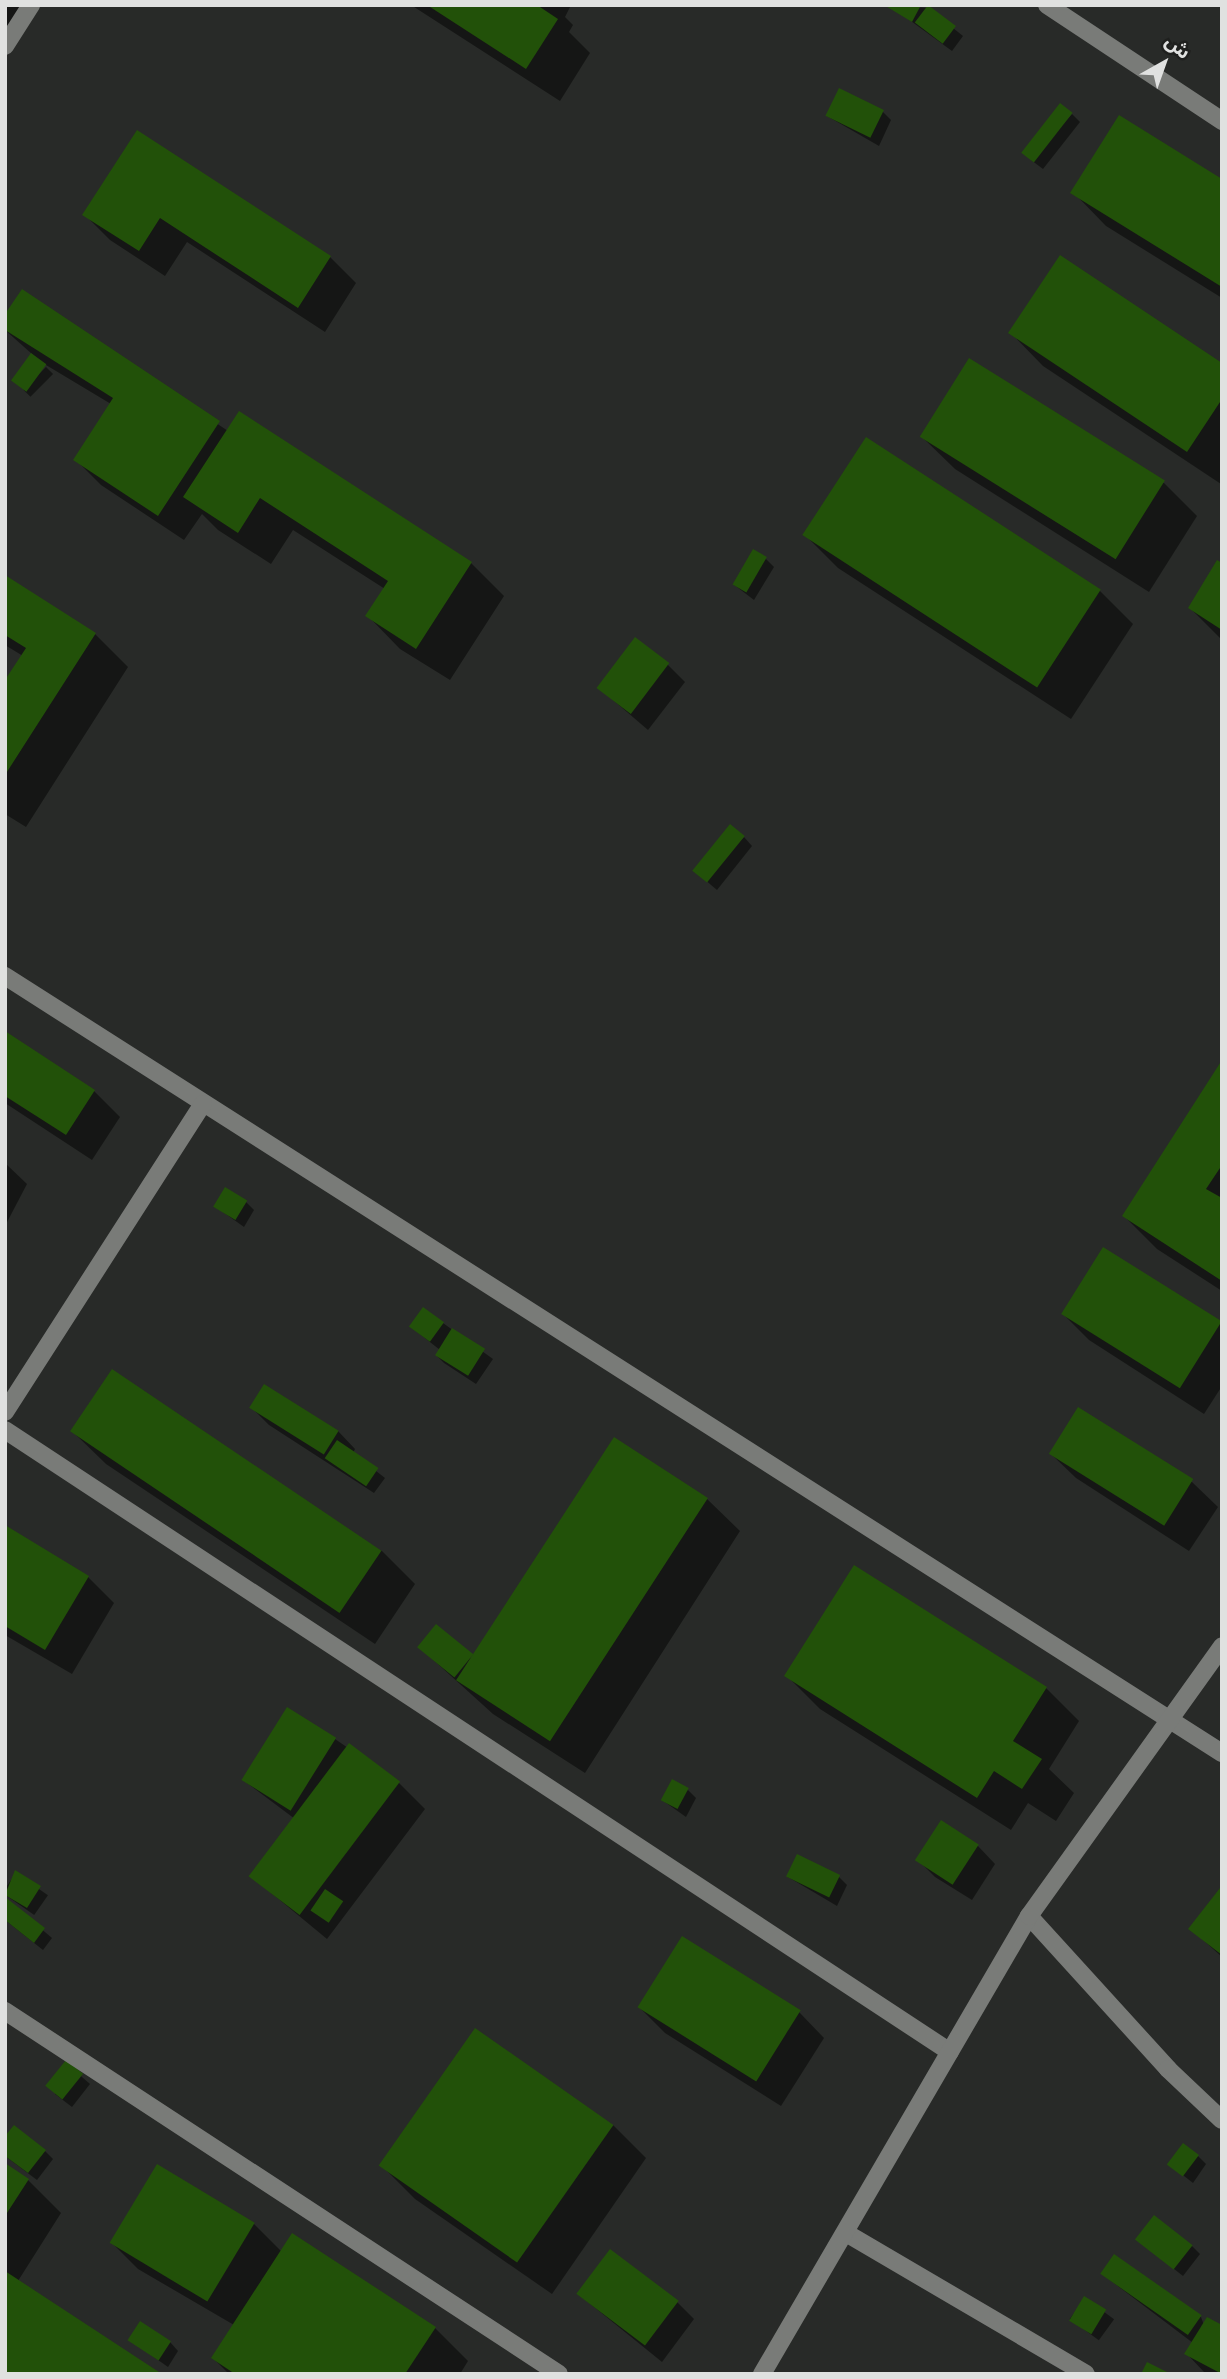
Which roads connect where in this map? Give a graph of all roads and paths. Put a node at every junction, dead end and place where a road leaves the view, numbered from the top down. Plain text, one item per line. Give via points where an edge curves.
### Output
1 (31, 5) edge
2 (1047, 5) edge
3 (5, 46) edge
4 (1222, 121) edge
5 (5, 976) edge
6 (203, 1104) junction
7 (5, 1412) edge
8 (5, 1430) edge
9 (1222, 1646) edge
10 (1171, 1721) junction
11 (1222, 1753) edge
12 (1028, 1916) junction
13 (5, 2011) edge
14 (950, 2052) junction
15 (1222, 2120) edge
16 (846, 2233) junction
17 (559, 2374) edge
18 (762, 2374) edge
19 (1086, 2374) edge

1 - 3 street
2 - 4 street
5 - 6 street
6 - 7 street
6 - 10 street
8 - 14 street
9 - 10 street
10 - 11 street
10 - 12 street
12 - 14 street
12 - 15 street via 1168,2069
13 - 17 street
14 - 16 street
16 - 18 street
16 - 19 street

